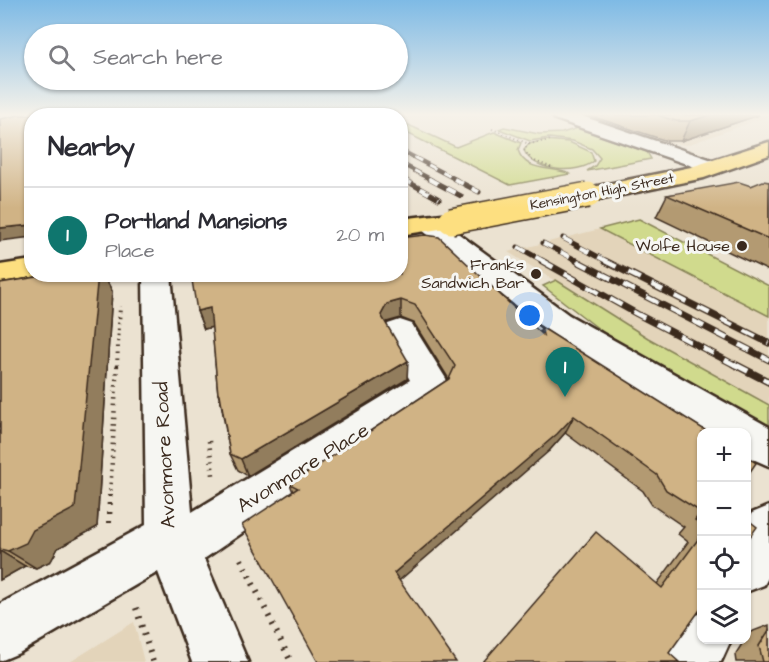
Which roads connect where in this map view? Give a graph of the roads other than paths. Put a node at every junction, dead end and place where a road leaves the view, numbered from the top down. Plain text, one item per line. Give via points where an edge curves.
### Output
1 (638, 146) edge
2 (769, 148) edge
3 (711, 175) junction
4 (416, 226) edge
5 (24, 270) edge
6 (0, 274) edge
7 (157, 282) edge
8 (400, 332) dead end
9 (735, 428) edge
10 (751, 437) edge
11 (769, 448) edge
12 (769, 530) edge
13 (172, 544) junction
14 (751, 560) edge
15 (0, 634) edge
16 (700, 644) edge
17 (220, 662) edge
18 (690, 662) edge

1 - 3 street
2 - 3 main road, Kensington High Street
3 - 4 main road, Kensington High Street, bridge
4 - 9 street via 592,345
5 - 6 main road
7 - 13 street, Avonmore Road
8 - 13 street, Avonmore Place via 432,386
10 - 11 street
12 - 14 street
13 - 15 street, Avonmore Place via 120,567
13 - 17 street, Avonmore Road
16 - 18 street

